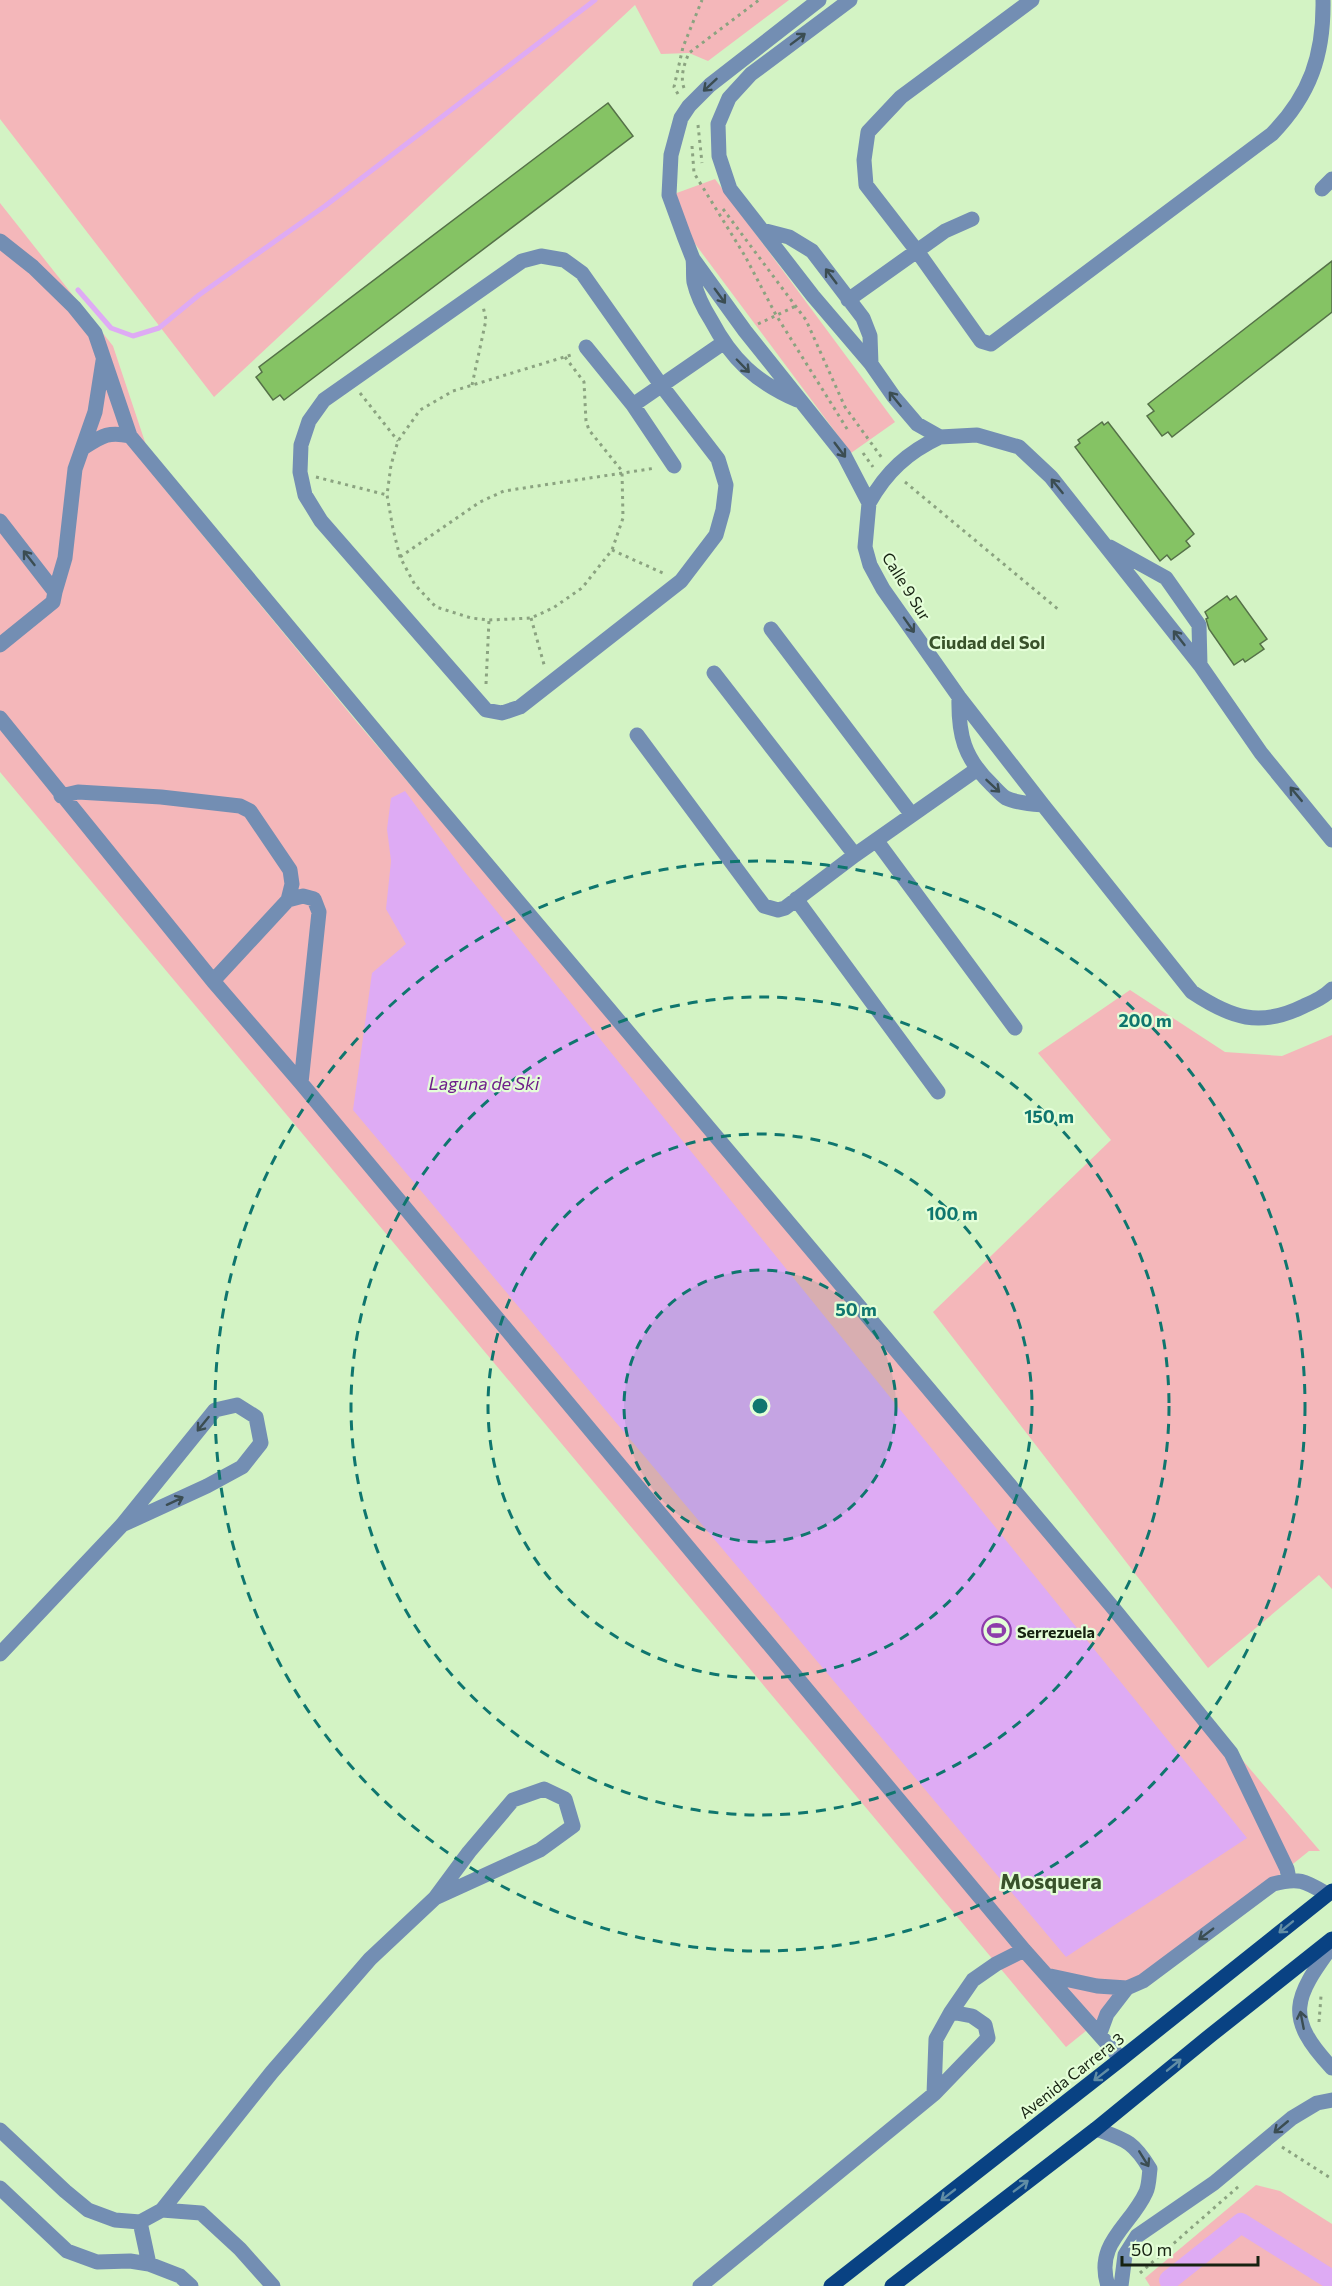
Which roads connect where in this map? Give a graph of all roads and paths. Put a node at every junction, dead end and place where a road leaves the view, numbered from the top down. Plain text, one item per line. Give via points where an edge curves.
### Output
1 (759, 0) edge
2 (819, 0) edge
3 (850, 0) edge
4 (1032, 0) edge
5 (1323, 0) edge
6 (692, 104) junction
7 (704, 166) dead end
8 (722, 207) dead end
9 (972, 219) dead end
10 (762, 230) junction
11 (0, 241) edge
12 (917, 251) junction
13 (693, 259) junction
14 (477, 294) junction
15 (813, 296) junction
16 (848, 300) junction
17 (794, 307) junction
18 (745, 331) junction
19 (723, 343) junction
20 (586, 347) dead end
21 (103, 357) junction
22 (871, 364) junction
23 (351, 382) junction
24 (472, 385) junction
25 (661, 385) junction
26 (800, 402) junction
27 (633, 405) junction
28 (130, 436) junction
29 (940, 437) junction
30 (398, 441) junction
31 (81, 450) junction
32 (674, 466) joint
33 (891, 470) junction
34 (622, 471) junction
35 (300, 472) junction
36 (387, 495) junction
37 (869, 503) junction
38 (0, 521) edge
39 (1105, 544) junction
40 (612, 550) junction
41 (400, 557) junction
42 (681, 581) junction
43 (55, 592) junction
44 (1059, 610) dead end
45 (531, 618) junction
46 (489, 620) junction
47 (771, 629) dead end
48 (0, 645) edge
49 (1200, 665) junction
50 (714, 673) dead end
51 (549, 684) junction
52 (959, 697) junction
53 (486, 710) junction
54 (0, 718) edge
55 (637, 735) dead end
56 (976, 770) junction
57 (61, 796) junction
58 (1042, 806) junction
59 (912, 814) junction
60 (876, 840) junction
61 (1332, 840) edge
62 (855, 855) junction
63 (796, 899) junction
64 (288, 900) junction
65 (213, 981) junction
66 (1332, 989) edge
67 (1015, 1028) dead end
68 (301, 1083) junction
69 (938, 1092) dead end
70 (122, 1525) junction
71 (0, 1654) edge
72 (1289, 1879) junction
73 (1330, 1893) edge
74 (435, 1898) junction
75 (1332, 1939) edge
76 (1332, 1946) edge
77 (1024, 1950) junction
78 (1047, 1975) junction
79 (1127, 1988) junction
80 (1322, 1991) dead end
81 (951, 2012) junction
82 (1319, 2022) dead end
83 (1100, 2033) junction
84 (1121, 2059) junction
85 (1332, 2068) edge
86 (934, 2094) junction
87 (1332, 2100) edge
88 (1096, 2129) junction
89 (0, 2130) edge
90 (1268, 2138) junction
91 (1231, 2169) junction
92 (1332, 2180) edge
93 (0, 2188) edge
94 (162, 2210) junction
95 (140, 2222) junction
96 (149, 2264) junction
97 (1135, 2277) dead end
98 (191, 2286) edge
99 (273, 2286) edge
100 (700, 2286) edge
101 (831, 2286) edge
102 (892, 2286) edge
103 (1108, 2286) edge
104 (1121, 2286) edge

1 - 6 path via 689,53 681,81
2 -> 6 street via 755,48
10 -> 3 street via 730,189 720,156 718,124 729,98 751,74
4 - 12 street via 900,97 868,132 866,185
5 - 12 street via 1316,66 1290,116 1272,134 992,344 981,341
6 - 7 path
6 - 13 street via 681,118 670,155 669,195
8 - 17 path
9 - 12 street via 945,231
10 - 15 street
16 -> 10 street via 812,252 789,237
11 - 21 street via 74,307 95,333
12 - 16 street
13 -> 18 street
13 - 19 street via 694,282
14 - 23 street
14 - 24 path via 486,320
14 - 25 street via 522,261 541,256 564,260 582,273
15 - 17 path
15 - 22 street
16 - 22 street via 863,318 870,336
17 - 18 path
17 - 33 path via 806,320 845,407
18 - 26 street
19 - 25 street
19 -> 26 street via 748,371
20 - 27 street
21 - 28 street
21 - 31 street via 95,412
29 -> 22 street via 917,424
23 - 30 path
23 - 35 street via 324,400 309,421 301,445
24 - 30 path via 420,410
24 - 34 path via 565,357 584,382 589,430
25 - 27 street
25 - 42 street via 718,459 726,485 716,535
26 -> 37 street via 844,455
27 - 32 street
28 - 31 street via 113,432
28 - 72 street via 1231,1753
29 - 33 street via 921,446
39 -> 29 street via 1051,477 1019,447 977,435
30 - 36 path
31 - 43 street via 72,486 62,571
32 - 34 path
33 - 37 street
33 - 44 path
34 - 40 path via 623,518
34 - 41 path via 504,491 480,502
35 - 36 path
35 - 53 street via 305,495 321,521
36 - 41 path
37 -> 52 street, Calle 9 Sur via 865,547 870,565
43 -> 38 street
49 -> 39 street
39 - 49 street via 1166,578 1199,625
40 - 42 path
40 - 45 path via 582,588
41 - 46 path via 415,585 436,607
42 - 51 street
43 - 48 street via 53,602
45 - 46 path
45 - 51 path
46 - 53 path
47 - 59 street
61 -> 49 street via 1261,753
50 - 62 street
51 - 53 street via 520,707 502,713
52 - 56 street via 961,736
52 - 58 street, Calle 9 Sur
54 - 57 street
55 - 63 street via 764,906 778,910
56 -> 58 street via 1005,797
56 - 59 street
57 - 64 street via 78,792 240,806 250,811 290,870
57 - 65 street
58 - 66 street, Calle 9 Sur via 1192,992 1218,1009 1257,1020 1290,1013
59 - 60 street
60 - 62 street
60 - 67 street
62 - 63 street
63 - 69 street
64 - 65 street
64 - 68 street via 303,896 314,899 319,912
65 - 68 street
68 - 77 street
70 -> 70 street via 242,1467 261,1443 256,1417 237,1405 215,1410
70 - 71 street
72 - 73 street
72 -> 79 street via 1273,1884 1143,1981
73 -> 84 main road, Avenida Carrera 3
74 - 74 street via 540,1850 573,1826 565,1799 544,1789 513,1800
74 - 94 street via 370,1959 272,2072
88 -> 75 main road
85 -> 76 street via 1311,2046 1302,2027 1300,2008 1308,1979
77 - 78 street
77 - 81 street via 973,1980
78 - 79 street
78 - 83 street
79 - 83 street via 1107,2014
80 - 82 path
81 - 86 street via 936,2039
81 - 86 street via 972,2016 985,2025 988,2038
83 - 84 street
84 -> 101 main road, Avenida Carrera 3
86 - 100 street
87 -> 90 street via 1317,2103
102 -> 88 main road
88 -> 103 street via 1137,2149 1150,2169 1146,2192 1111,2242 1106,2256
89 - 95 street via 88,2210 115,2220
90 - 91 street
90 - 92 path
91 - 97 path via 1245,2181
91 - 104 street via 1137,2236 1125,2255
93 - 96 street via 67,2251 97,2262
94 - 95 street
94 - 99 street via 201,2213
95 - 96 street
96 - 98 street via 180,2276

